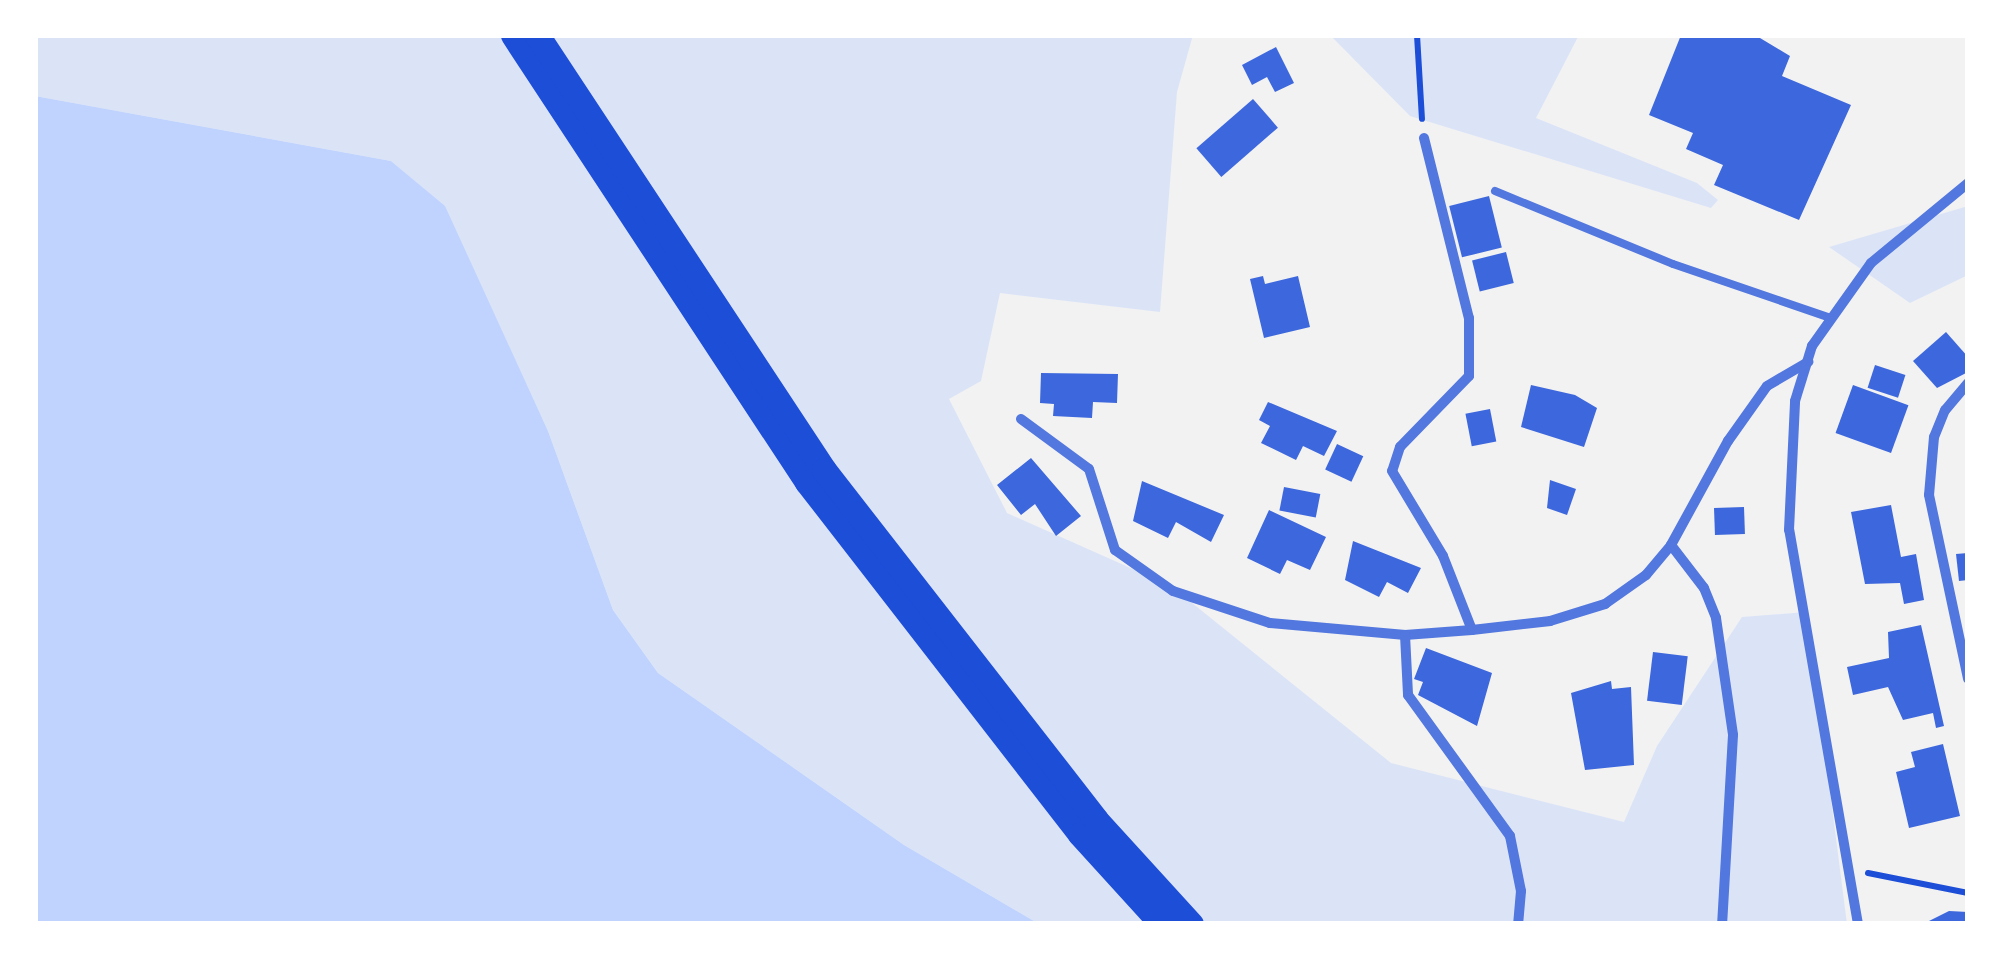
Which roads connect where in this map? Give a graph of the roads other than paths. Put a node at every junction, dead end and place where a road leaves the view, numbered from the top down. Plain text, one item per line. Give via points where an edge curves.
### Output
1 (513, 35) edge
2 (537, 35) edge
3 (1424, 138) road end
4 (1968, 183) edge
5 (1496, 191) dead end
6 (1831, 318) junction
7 (1808, 362) junction
8 (1968, 383) edge
9 (1021, 420) dead end
10 (1671, 546) junction
11 (1472, 630) junction
12 (1406, 635) junction
13 (1968, 679) edge
14 (1162, 924) edge
15 (1190, 924) edge
16 (1518, 924) edge
17 (1722, 924) edge
18 (1858, 924) edge

1 - 14 main road via 807,482 1056,804
2 - 15 main road via 824,470 1096,820
3 - 11 street via 1469,318 1469,376 1400,447 1392,471 1443,556
4 - 6 street via 1871,263
5 - 6 lane via 1672,264
6 - 7 street
7 - 10 street via 1767,386 1728,440
7 - 18 street via 1795,401 1789,530
8 - 13 street via 1945,410 1934,437 1929,495
9 - 12 street via 1089,469 1115,550 1174,591 1270,623
10 - 11 street via 1646,575 1605,604 1550,620
10 - 17 street via 1704,588 1716,618 1733,734
11 - 12 street
12 - 16 street via 1408,696 1514,847 1522,891

